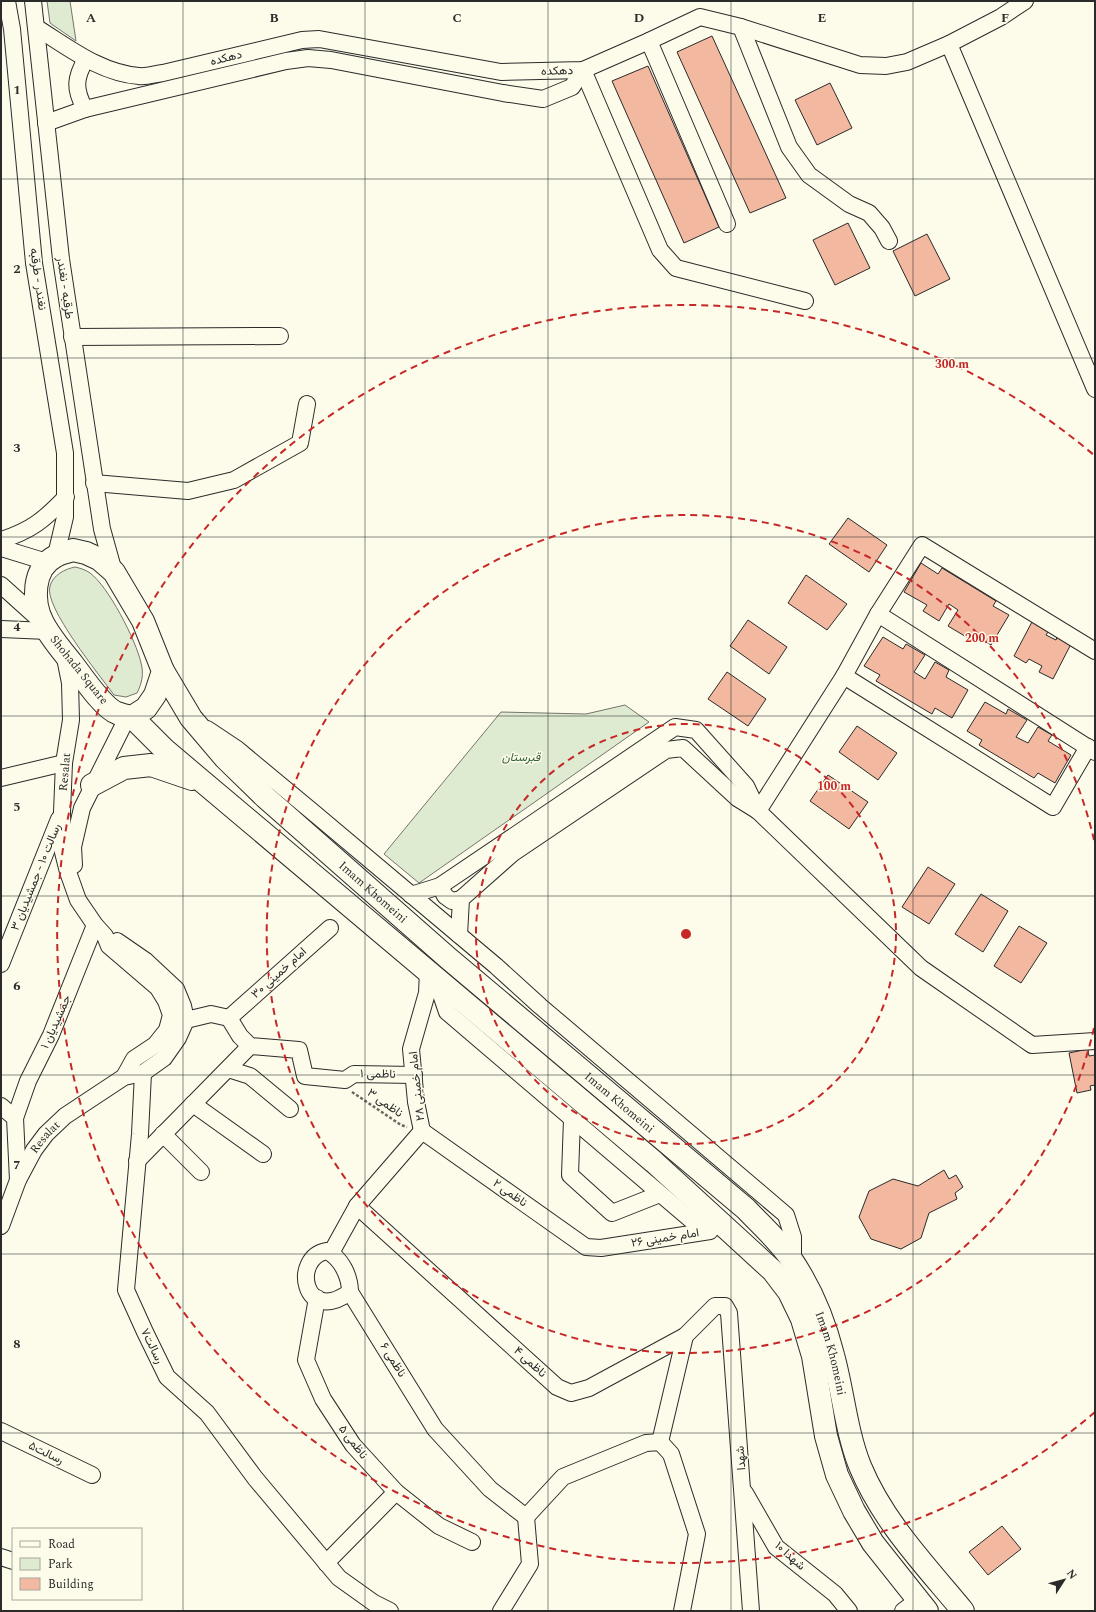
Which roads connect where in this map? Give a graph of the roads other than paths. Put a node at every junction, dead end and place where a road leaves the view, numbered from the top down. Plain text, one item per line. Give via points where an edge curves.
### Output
1 (6, 1) edge
2 (33, 1) edge
3 (1025, 1) edge
4 (741, 27) junction
5 (37, 28) junction
6 (649, 41) junction
7 (949, 44) junction
8 (86, 59) junction
9 (583, 70) junction
10 (501, 72) junction
11 (504, 94) junction
12 (85, 109) junction
13 (46, 123) junction
14 (727, 224) dead end
15 (889, 241) dead end
16 (805, 301) dead end
17 (280, 336) dead end
18 (72, 337) junction
19 (1095, 389) edge
20 (307, 404) dead end
21 (94, 483) junction
22 (66, 496) junction
23 (1, 540) edge
24 (1, 548) edge
25 (52, 558) junction
26 (114, 572) junction
27 (1, 584) edge
28 (878, 614) junction
29 (45, 626) junction
30 (1, 628) edge
31 (1095, 651) edge
32 (63, 652) junction
33 (162, 671) junction
34 (844, 676) junction
35 (130, 716) junction
36 (191, 718) junction
37 (685, 728) junction
38 (683, 748) junction
39 (1091, 750) edge
40 (64, 763) junction
41 (1, 778) edge
42 (92, 785) junction
43 (206, 785) junction
44 (758, 811) junction
45 (62, 812) junction
46 (440, 886) junction
47 (75, 890) junction
48 (411, 895) junction
49 (460, 899) junction
50 (330, 928) dead end
51 (100, 931) junction
52 (459, 935) junction
53 (1, 964) edge
54 (431, 973) junction
55 (540, 1006) junction
56 (229, 1018) junction
57 (186, 1020) junction
58 (526, 1023) junction
59 (1095, 1041) edge
60 (250, 1046) junction
61 (228, 1069) junction
62 (143, 1073) junction
63 (414, 1075) junction
64 (124, 1077) junction
65 (194, 1104) junction
66 (1, 1106) edge
67 (290, 1109) dead end
68 (15, 1118) junction
69 (572, 1119) junction
70 (422, 1131) junction
71 (163, 1134) junction
72 (263, 1154) dead end
73 (137, 1161) junction
74 (201, 1172) dead end
75 (18, 1180) junction
76 (660, 1194) junction
77 (357, 1206) junction
78 (1, 1226) edge
79 (729, 1230) junction
80 (704, 1231) junction
81 (601, 1248) joint
82 (331, 1253) junction
83 (794, 1263) junction
84 (350, 1292) junction
85 (316, 1298) junction
86 (725, 1306) joint
87 (685, 1336) junction
88 (1, 1431) edge
89 (660, 1442) junction
90 (92, 1475) dead end
91 (743, 1490) junction
92 (396, 1492) junction
93 (526, 1517) junction
94 (472, 1542) dead end
95 (1, 1557) edge
96 (12, 1561) edge
97 (326, 1563) junction
98 (916, 1607) edge
99 (390, 1611) edge
100 (501, 1611) edge
101 (682, 1611) edge
102 (751, 1611) edge
103 (850, 1611) edge
104 (964, 1611) edge

1 - 22 street, نغندر - طرقبه via 12,29 34,263 65,453
2 - 5 street, طرقبه - نغندر
3 - 7 street via 1002,17
4 - 6 street via 700,17
4 - 7 street via 860,65 886,66 907,62
4 - 15 street via 790,147 801,164 809,175 849,204 869,213
5 - 8 street, دهکده
5 - 13 street, طرقبه - نغندر
6 - 9 street
6 - 14 street
7 - 19 street
8 - 10 street, دهکده via 115,72 140,76 163,73 302,40 319,40
8 - 12 street via 79,70 77,84 79,97
9 - 10 street, دهکده
9 - 11 street, دهکده via 572,87 543,99
9 - 16 street via 660,250 676,268
10 - 11 street
11 - 12 street, دهکده via 331,60 308,58
12 - 13 street, دهکده
13 - 18 street, طرقبه - نغندر
17 - 18 street
18 - 21 street, طرقبه - نغندر
20 - 21 street via 300,443 234,480 188,491
21 - 26 street, طرقبه - نغندر via 102,529
22 - 23 street via 45,519 18,535
22 - 25 street, نغندر - طرقبه via 65,517
24 - 25 street
25 - 26 highway via 73,550 86,552
25 - 29 highway, Shohada Square via 40,569 37,582 36,596
26 - 33 highway via 143,622
27 - 29 street
28 - 31 street via 922,545
28 - 34 street
28 - 39 street
29 - 30 street
29 - 32 highway, Shohada Square
32 - 35 highway, Shohada Square via 101,701 116,713
32 - 40 street, Resalat via 70,683 71,720
33 - 35 highway via 155,695 146,708
33 - 36 highway, Imam Khomeini
34 - 39 street via 1053,807
34 - 44 street
35 - 42 street, Resalat
35 - 43 highway, Imam Khomeini
36 - 48 street via 237,749
36 - 58 highway, Imam Khomeini via 225,758 265,797
37 - 38 street
37 - 44 street via 696,730 746,786
37 - 46 street via 675,727
38 - 44 street via 737,798
38 - 49 street via 666,750 513,853
40 - 41 street
40 - 45 street, Resalat
42 - 43 highway via 124,768 151,765
42 - 47 street, Resalat via 82,808 73,847
43 - 54 highway, Imam Khomeini
44 - 59 street via 921,968 1032,1045
45 - 47 street, Resalat via 63,852
45 - 53 street, رسالت ۱۰ - جمشیدیان ۳
46 - 48 street
46 - 49 street via 445,896 452,901
47 - 51 street, Resalat via 78,900
48 - 52 street
49 - 52 street
50 - 56 street, امام خمینی ۳۰
51 - 57 street via 146,961 176,989
51 - 64 street, Resalat via 109,946 158,988 171,1015 167,1030 155,1045 134,1060
51 - 68 street, جمشیدیان ۱ via 28,1081
52 - 55 street
54 - 63 street, امام خمینی ۲۸ via 412,1049
54 - 69 street via 447,1012
54 - 79 highway, Imam Khomeini via 648,1157
55 - 58 street
55 - 83 street via 786,1215 793,1237
56 - 57 street via 211,1014
56 - 60 street
57 - 62 street, Resalat via 178,1038 164,1058
58 - 83 highway, Imam Khomeini via 746,1209
60 - 61 street
60 - 63 street, ناظمی ۱ via 299,1050 305,1076 345,1080 354,1074
61 - 65 street
61 - 67 street via 250,1076
62 - 64 street, Resalat
62 - 73 street, رسالت۷
63 - 70 street, امام خمینی ۲۸
64 - 75 street, Resalat via 65,1116 46,1134
65 - 71 street
65 - 72 street
66 - 68 street
68 - 75 street
69 - 76 street
69 - 76 street via 570,1175 612,1214
70 - 77 street
70 - 81 street, ناظمی ۲ via 586,1247
71 - 73 street
71 - 74 street
73 - 97 street, رسالت۷ via 126,1290 145,1332 167,1377 206,1413 255,1478
75 - 78 street, Resalat
76 - 80 street
77 - 82 street
77 - 87 street, ناظمی ۴ via 557,1387 571,1393 588,1388
79 - 80 street, امام خمینی ۲۶
79 - 98 highway, Imam Khomeini via 773,1271 789,1292 802,1319 813,1356 826,1436 836,1474 854,1512
80 - 81 street, امام خمینی ۲۶
82 - 84 street via 342,1265 350,1284
82 - 85 street via 321,1252 314,1257 308,1267 306,1285
83 - 104 highway, Imam Khomeini via 806,1282 821,1316 834,1355 860,1465 875,1497 894,1527
84 - 85 street via 332,1301 326,1302
84 - 93 street, ناظمی ۶ via 435,1429 490,1489
85 - 92 street, ناظمی ۵ via 306,1360 323,1399 353,1445
86 - 87 street, ناظمی ۴ via 715,1306
86 - 91 street, شهدا via 729,1313
87 - 89 street
88 - 90 street, رسالت۵
89 - 93 street via 646,1443 563,1477
89 - 101 street via 671,1454 696,1534
91 - 102 street, شهدا
91 - 103 street, شهدا ۱۰ via 776,1547 835,1594
92 - 94 street, ناظمی ۵ via 439,1526
92 - 97 street
93 - 100 street via 530,1564
95 - 96 street
97 - 99 street, رسالت۷ via 339,1578

